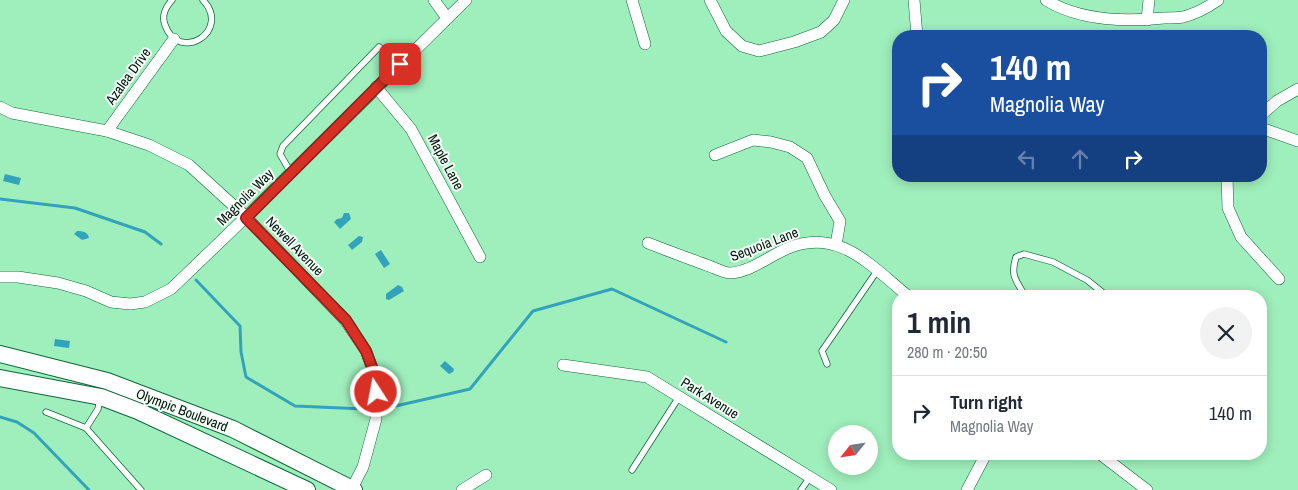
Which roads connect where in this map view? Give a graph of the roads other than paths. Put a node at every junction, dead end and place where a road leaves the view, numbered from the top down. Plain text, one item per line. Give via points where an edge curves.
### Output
1 (172, 0) edge
2 (203, 0) edge
3 (434, 0) edge
4 (466, 0) edge
5 (632, 0) edge
6 (710, 0) edge
7 (844, 0) edge
8 (914, 0) edge
9 (1046, 0) edge
10 (1149, 0) edge
11 (1218, 0) edge
12 (447, 18) junction
13 (1147, 20) junction
14 (916, 30) edge
15 (174, 39) junction
16 (645, 44) dead end
17 (400, 64) junction
18 (376, 87) junction
19 (1298, 89) edge
20 (0, 107) edge
21 (1267, 110) edge
22 (1267, 130) edge
23 (107, 132) junction
24 (1298, 141) edge
25 (715, 156) dead end
26 (291, 173) junction
27 (1227, 182) edge
28 (246, 218) junction
29 (648, 243) dead end
30 (836, 245) junction
31 (480, 257) dead end
32 (877, 271) junction
33 (0, 277) edge
34 (1279, 279) dead end
35 (901, 290) edge
36 (1021, 290) edge
37 (1100, 290) edge
38 (0, 354) edge
39 (827, 364) dead end
40 (563, 365) dead end
41 (0, 378) edge
42 (106, 380) junction
43 (101, 397) junction
44 (679, 397) junction
45 (46, 412) dead end
46 (86, 428) junction
47 (983, 460) edge
48 (1108, 460) edge
49 (632, 470) dead end
50 (486, 475) dead end
51 (810, 477) junction
52 (141, 490) edge
53 (307, 490) edge
54 (352, 490) edge
55 (462, 490) edge
56 (801, 490) edge
57 (831, 490) edge
58 (967, 490) edge
59 (1147, 490) edge

1 - 15 lane via 164,14 164,22 168,34
2 - 15 lane via 211,13 206,35 185,43
3 - 12 street
4 - 12 street, Magnolia Way
5 - 16 street
6 - 7 street via 726,32 742,46 759,51 821,32 834,20
8 - 14 street
9 - 13 street via 1080,14
10 - 13 street
11 - 13 street via 1183,17
12 - 17 street, Magnolia Way
15 - 23 street, Azalea Drive
17 - 18 street, Magnolia Way
17 - 26 lane via 379,46 283,146 280,154
18 - 26 street, Magnolia Way
18 - 31 street, Maple Lane via 411,129
19 - 21 street
20 - 23 street, Newell Avenue via 12,113
22 - 24 street
23 - 28 street, Newell Avenue via 149,145 189,165
25 - 30 street via 753,140 790,147 807,158 840,221
26 - 28 street, Magnolia Way
27 - 34 street via 1228,208 1241,237
28 - 33 street, Magnolia Way via 171,289 145,302 111,302 58,284
28 - 54 street, Newell Avenue via 346,320 366,351 373,370 376,418 363,467
29 - 30 street, Sequoia Lane via 729,273 744,270 804,242
30 - 32 street, Sequoia Lane via 849,250
32 - 35 street, Sequoia Lane
32 - 39 lane via 822,351
36 - 37 lane via 1013,272 1016,257 1024,254 1053,262
38 - 42 main road, Olympic Boulevard
40 - 44 street, Park Avenue via 647,377
41 - 43 main road, Olympic Boulevard
42 - 43 lane
42 - 54 main road, Olympic Boulevard via 234,429
43 - 46 lane via 98,409
43 - 53 main road, Olympic Boulevard
44 - 49 lane
44 - 51 street, Park Avenue
45 - 46 lane
46 - 52 lane
47 - 58 street
48 - 59 street
50 - 55 street
51 - 56 lane
51 - 57 street, Park Avenue

